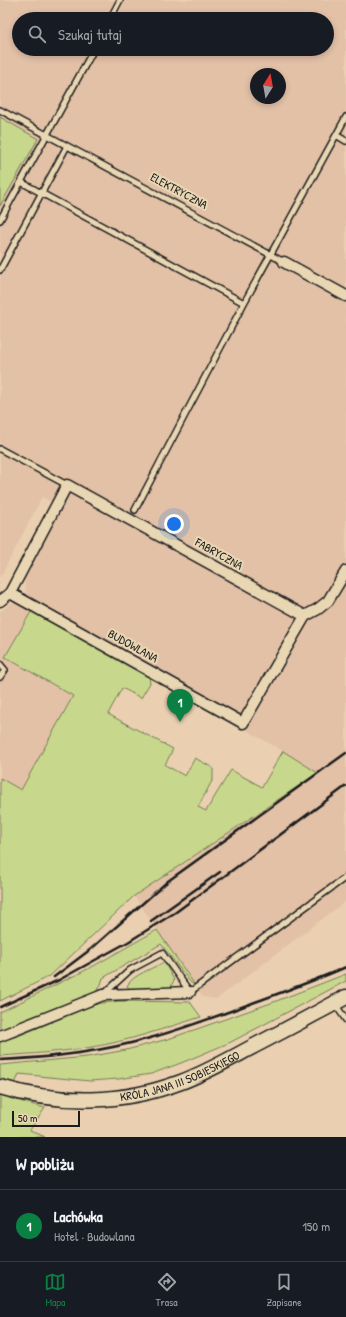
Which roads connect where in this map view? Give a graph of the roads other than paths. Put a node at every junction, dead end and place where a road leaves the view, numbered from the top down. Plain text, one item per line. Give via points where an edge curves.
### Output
1 (120, 0) edge
2 (114, 12) edge
3 (90, 56) edge
4 (0, 110) edge
5 (346, 117) edge
6 (47, 135) junction
7 (336, 135) junction
8 (346, 141) edge
9 (67, 146) junction
10 (21, 182) junction
11 (42, 193) junction
12 (0, 220) edge
13 (270, 254) junction
14 (284, 262) joint
15 (0, 270) edge
16 (346, 296) edge
17 (244, 302) junction
18 (0, 449) edge
19 (67, 485) junction
20 (135, 510) dead end
21 (346, 571) edge
22 (10, 592) junction
23 (0, 601) edge
24 (305, 616) junction
25 (0, 664) edge
26 (0, 677) edge
27 (346, 877) edge
28 (190, 992) junction
29 (103, 995) junction
30 (340, 1000) edge
31 (346, 1020) edge
32 (0, 1036) edge
33 (0, 1087) edge

1 - 2 lane
3 - 6 lane
4 - 6 lane, ELEKTRYCZNA
5 - 7 lane
6 - 9 lane, ELEKTRYCZNA
6 - 10 lane
7 - 8 lane
7 - 13 lane
9 - 11 lane
9 - 13 lane, ELEKTRYCZNA
10 - 11 lane
10 - 12 lane
11 - 15 lane
11 - 17 lane
13 - 14 lane, ELEKTRYCZNA
13 - 17 lane
14 - 16 street, ELEKTRYCZNA
17 - 20 lane
18 - 19 lane
19 - 22 street
19 - 24 street, FABRYCZNA
21 - 24 street via 328,601
22 - 23 street
22 - 24 street, BUDOWLANA via 243,723
25 - 26 lane via 5,670
27 - 28 lane
28 - 29 street
28 - 29 lane via 162,953 130,970
29 - 32 street
30 - 31 lane
30 - 33 main road, KRÓLA JANA III SOBIESKIEGO via 216,1066 159,1089 125,1097 86,1100 51,1098

